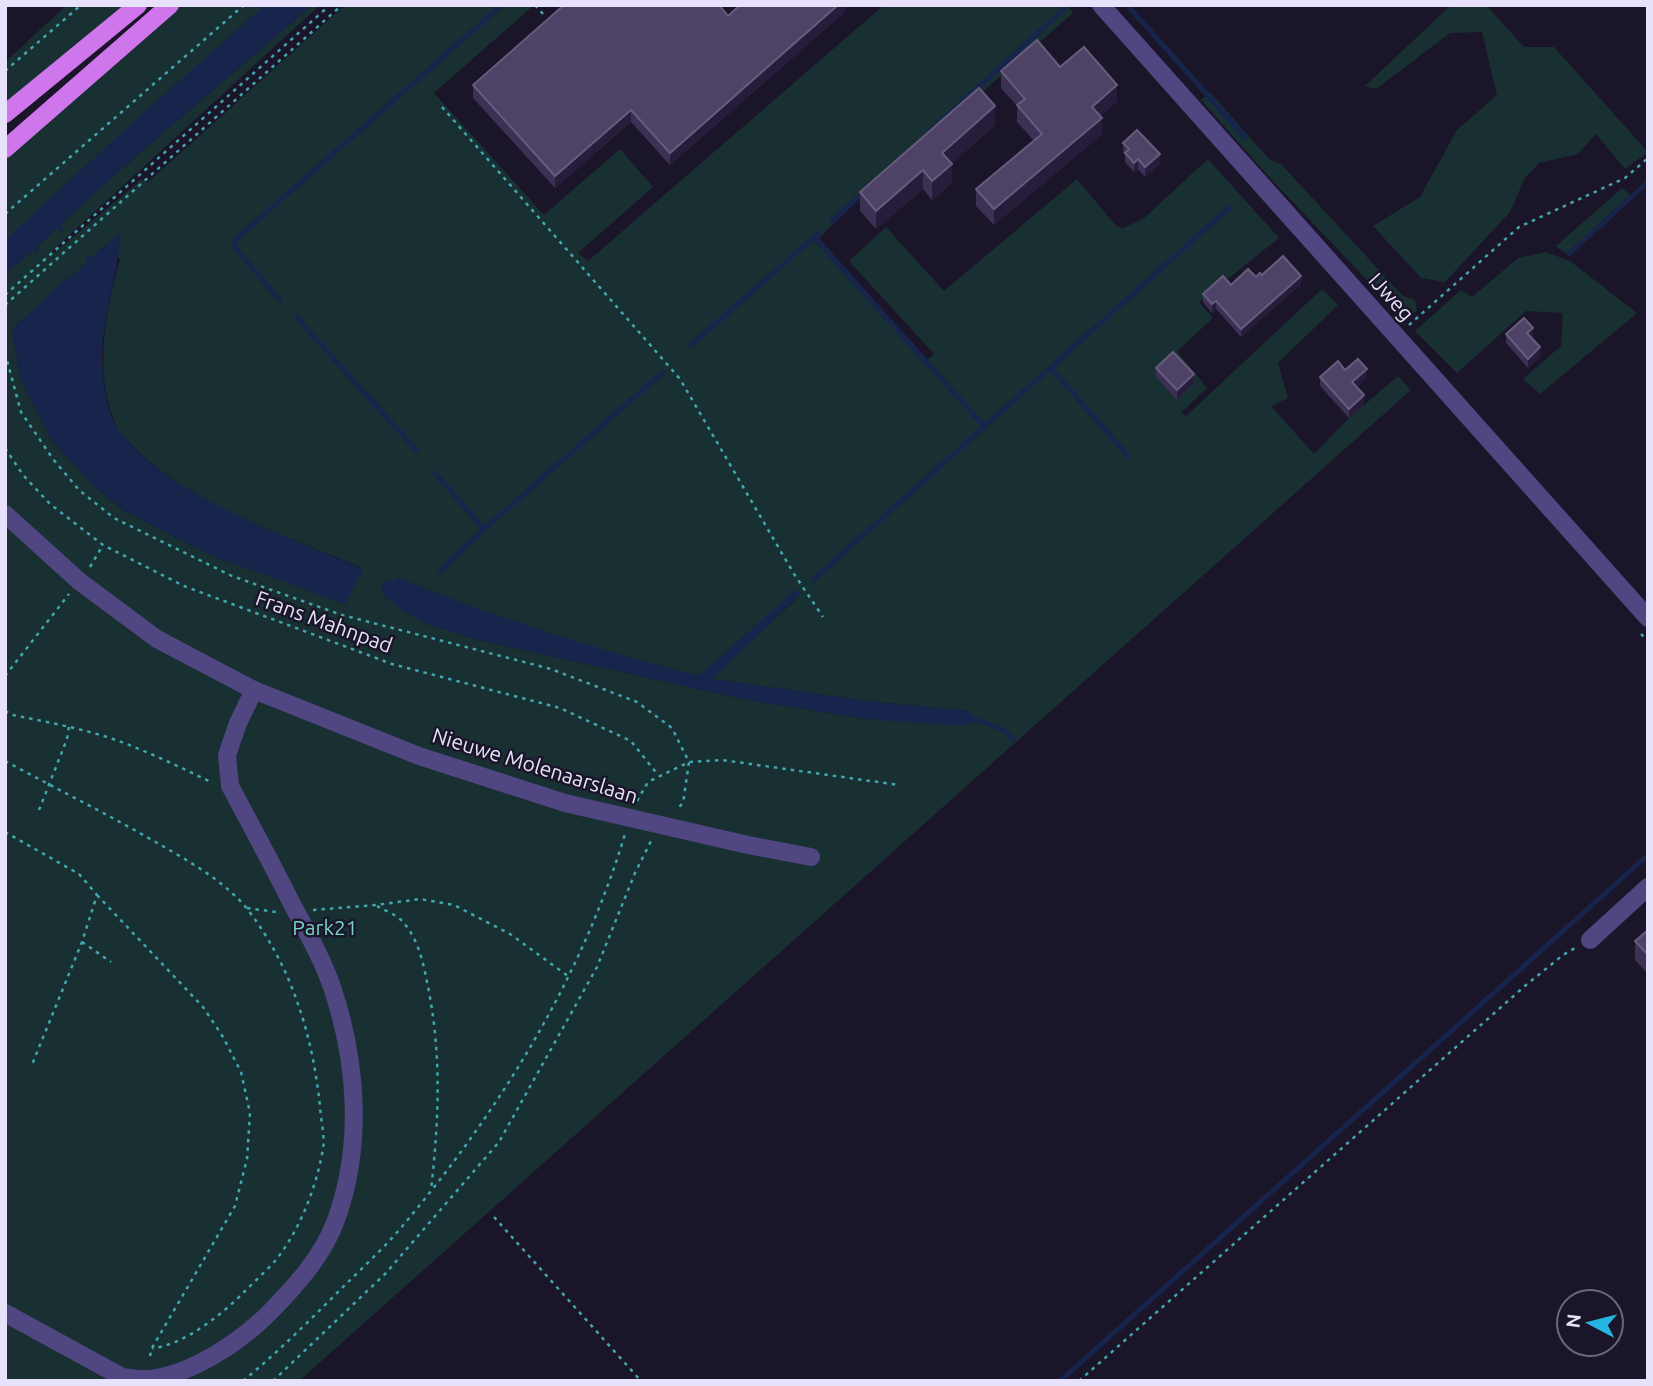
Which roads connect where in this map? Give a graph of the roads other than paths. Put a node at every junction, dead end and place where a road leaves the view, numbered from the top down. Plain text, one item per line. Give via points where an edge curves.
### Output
1 (138, 5) edge
2 (170, 5) edge
3 (1101, 5) edge
4 (5, 114) edge
5 (5, 149) edge
6 (5, 514) edge
7 (1648, 618) edge
8 (254, 690) junction
9 (811, 857) dead end
10 (1648, 887) edge
11 (1590, 940) road end
12 (5, 1312) edge
13 (142, 1379) edge

1 - 4 main road
2 - 5 main road
3 - 7 street, IJweg
6 - 8 street, Nieuwe Molenaarslaan via 79,581 157,639
8 - 9 street, Nieuwe Molenaarslaan via 419,756 565,803
8 - 13 street via 227,755 230,786 333,989 351,1066 354,1101 347,1178 336,1221 317,1256 261,1321 206,1359
10 - 11 street
12 - 13 street via 121,1377

